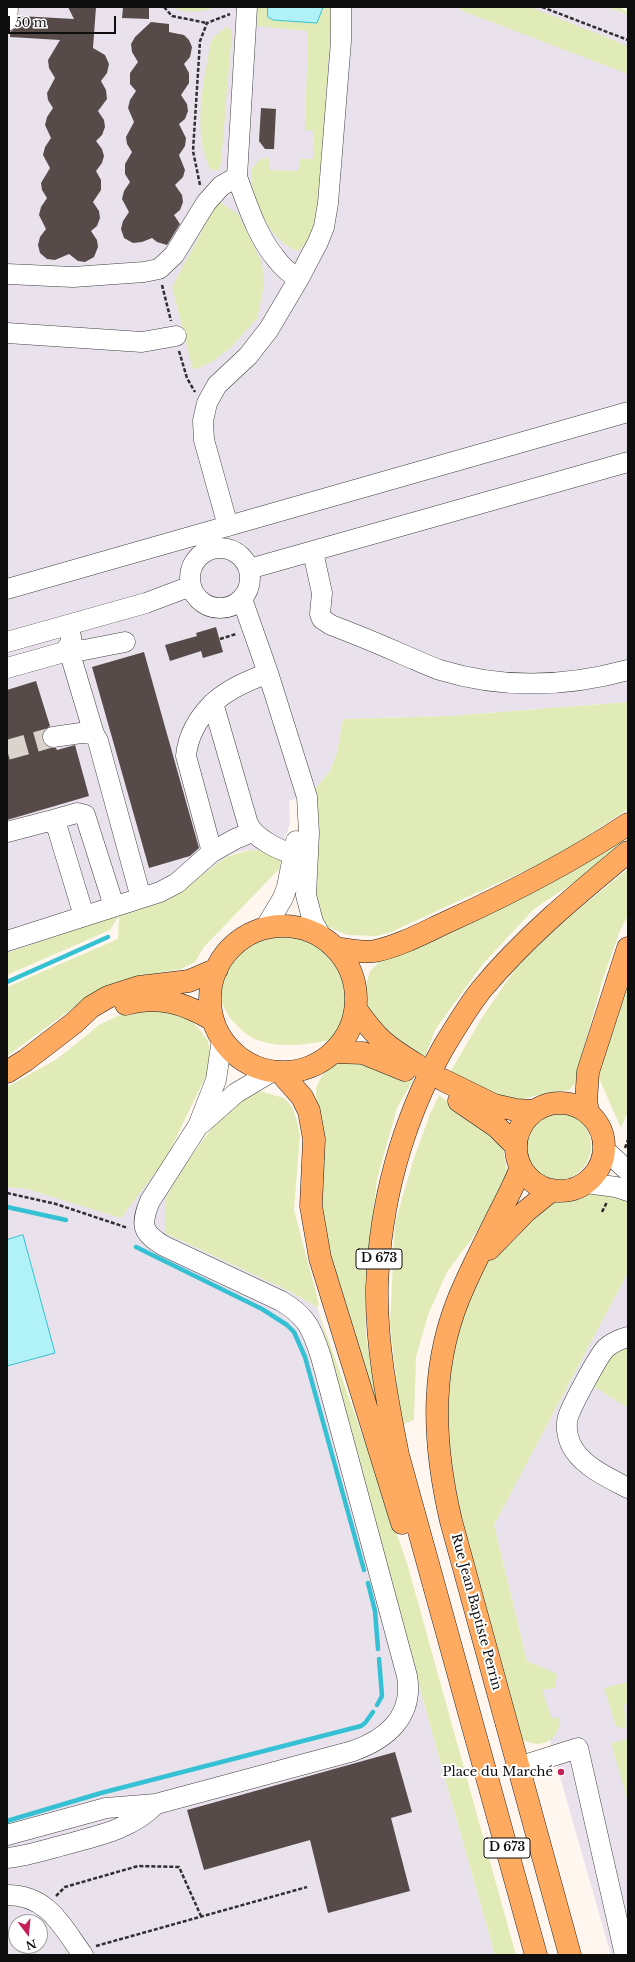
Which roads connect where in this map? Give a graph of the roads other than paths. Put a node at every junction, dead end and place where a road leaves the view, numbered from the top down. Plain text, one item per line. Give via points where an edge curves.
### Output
1 (8, 7) edge
2 (341, 7) edge
3 (247, 8) edge
4 (7, 21) edge
5 (237, 177) junction
6 (7, 274) edge
7 (298, 280) junction
8 (7, 333) edge
9 (176, 336) dead end
10 (628, 412) edge
11 (628, 462) edge
12 (228, 526) junction
13 (313, 552) junction
14 (249, 569) junction
15 (191, 586) junction
16 (7, 589) edge
17 (242, 599) junction
18 (67, 625) junction
19 (7, 642) edge
20 (125, 642) dead end
21 (68, 647) junction
22 (7, 668) edge
23 (628, 670) edge
24 (268, 673) junction
25 (213, 703) junction
26 (94, 734) junction
27 (53, 737) tunnel mouth
28 (300, 777) junction
29 (49, 822) junction
30 (628, 824) edge
31 (7, 832) edge
32 (252, 832) junction
33 (212, 852) junction
34 (628, 852) edge
35 (295, 854) junction
36 (141, 898) junction
37 (114, 906) junction
38 (84, 916) junction
39 (265, 928) junction
40 (7, 941) edge
41 (329, 942) junction
42 (628, 948) edge
43 (217, 969) junction
44 (356, 1009) junction
45 (74, 1023) junction
46 (218, 1030) junction
47 (333, 1052) junction
48 (7, 1072) edge
49 (277, 1072) junction
50 (535, 1111) junction
51 (589, 1114) junction
52 (198, 1126) junction
53 (516, 1146) junction
54 (604, 1149) junction
55 (521, 1167) junction
56 (628, 1171) edge
57 (586, 1183) junction
58 (552, 1190) junction
59 (628, 1191) edge
60 (473, 1268) junction
61 (628, 1336) edge
62 (628, 1488) edge
63 (477, 1740) junction
64 (518, 1766) junction
65 (156, 1804) junction
66 (7, 1835) edge
67 (7, 1858) edge
68 (7, 1895) edge
69 (83, 1955) edge
70 (536, 1955) edge
71 (570, 1955) edge
72 (625, 1955) edge

1 - 4 street
2 - 7 street via 341,41 328,203 324,227
3 - 5 street
5 - 6 street via 221,186 206,203 174,255 159,269 73,277
5 - 7 street via 265,244 278,262
7 - 12 street via 258,344 217,385 207,403 203,421 204,440
8 - 9 street via 142,342
10 - 12 street
11 - 13 street
12 - 16 street
13 - 14 street
13 - 23 street via 322,593 322,619 438,670 503,683 536,684 570,682
14 - 15 street via 241,556 227,548 212,548 198,557 190,570
14 - 17 street via 250,585
15 - 17 street via 199,600 213,607 228,607
15 - 18 street via 146,603
17 - 24 street
18 - 19 street
18 - 21 street via 71,639
20 - 21 street via 84,650
21 - 22 street via 64,652
21 - 26 street
24 - 25 street via 240,684
24 - 28 street
25 - 32 street
25 - 33 street via 203,713 188,742 186,756
26 - 27 street
26 - 36 street
28 - 35 street
28 - 41 street via 307,797 308,814 306,895 314,922
29 - 31 street
29 - 37 street via 77,813 85,815
29 - 38 street via 57,827
30 - 41 main road via 578,856 523,886 412,938 375,951 350,951
32 - 33 street
32 - 35 street via 286,853
33 - 36 street via 177,883
34 - 63 main road, D 673 via 515,951 480,992 453,1030 421,1090 404,1135 391,1178 381,1232 377,1288 380,1347 388,1404 398,1455
35 - 39 street via 283,898
36 - 37 street
37 - 38 street
38 - 40 street
39 - 41 main road via 280,926 308,930
39 - 43 main road via 236,943
41 - 44 main road via 344,958 355,983
42 - 51 main road via 588,1072 586,1102
43 - 45 main road via 189,981 139,987 108,997 91,1007
43 - 46 main road via 210,994
44 - 47 main road via 348,1032
44 - 47 main road via 378,1038 414,1069 363,1054
45 - 46 main road via 119,1006 153,1000 182,1004 194,1009
45 - 48 main road
46 - 49 main road via 232,1051 244,1061 258,1068
46 - 52 street via 216,1080
47 - 49 main road via 309,1068
49 - 52 street via 236,1093
49 - 63 main road via 302,1097 309,1111 314,1139 311,1206 320,1258 445,1662
50 - 51 main road via 546,1106 562,1104 579,1108
50 - 53 main road via 525,1120
50 - 53 main road via 494,1105 440,1084 486,1118
51 - 54 main road via 603,1136
52 - 65 street via 150,1202 144,1215 144,1228 152,1239 164,1246 281,1301 297,1310 308,1322 321,1357 409,1688 407,1701 396,1722 380,1740
53 - 55 main road
54 - 56 street
54 - 57 main road via 602,1162
55 - 58 main road via 528,1178 539,1186
55 - 60 main road, Rue Jean Baptiste Perrin via 514,1188
57 - 58 main road via 564,1191
57 - 59 street
58 - 60 main road, Rue Jean Baptiste Perrin via 526,1211
60 - 64 main road, Rue Jean Baptiste Perrin via 457,1300 443,1348 437,1397 438,1456 451,1521
61 - 62 street via 616,1341 599,1355 568,1418 567,1430 573,1449 583,1461
63 - 70 main road, D 673
64 - 71 main road, Rue Jean Baptiste Perrin
64 - 72 street via 578,1748
65 - 66 street via 106,1808
65 - 67 street via 132,1822 106,1834
68 - 69 street via 21,1895 45,1907

